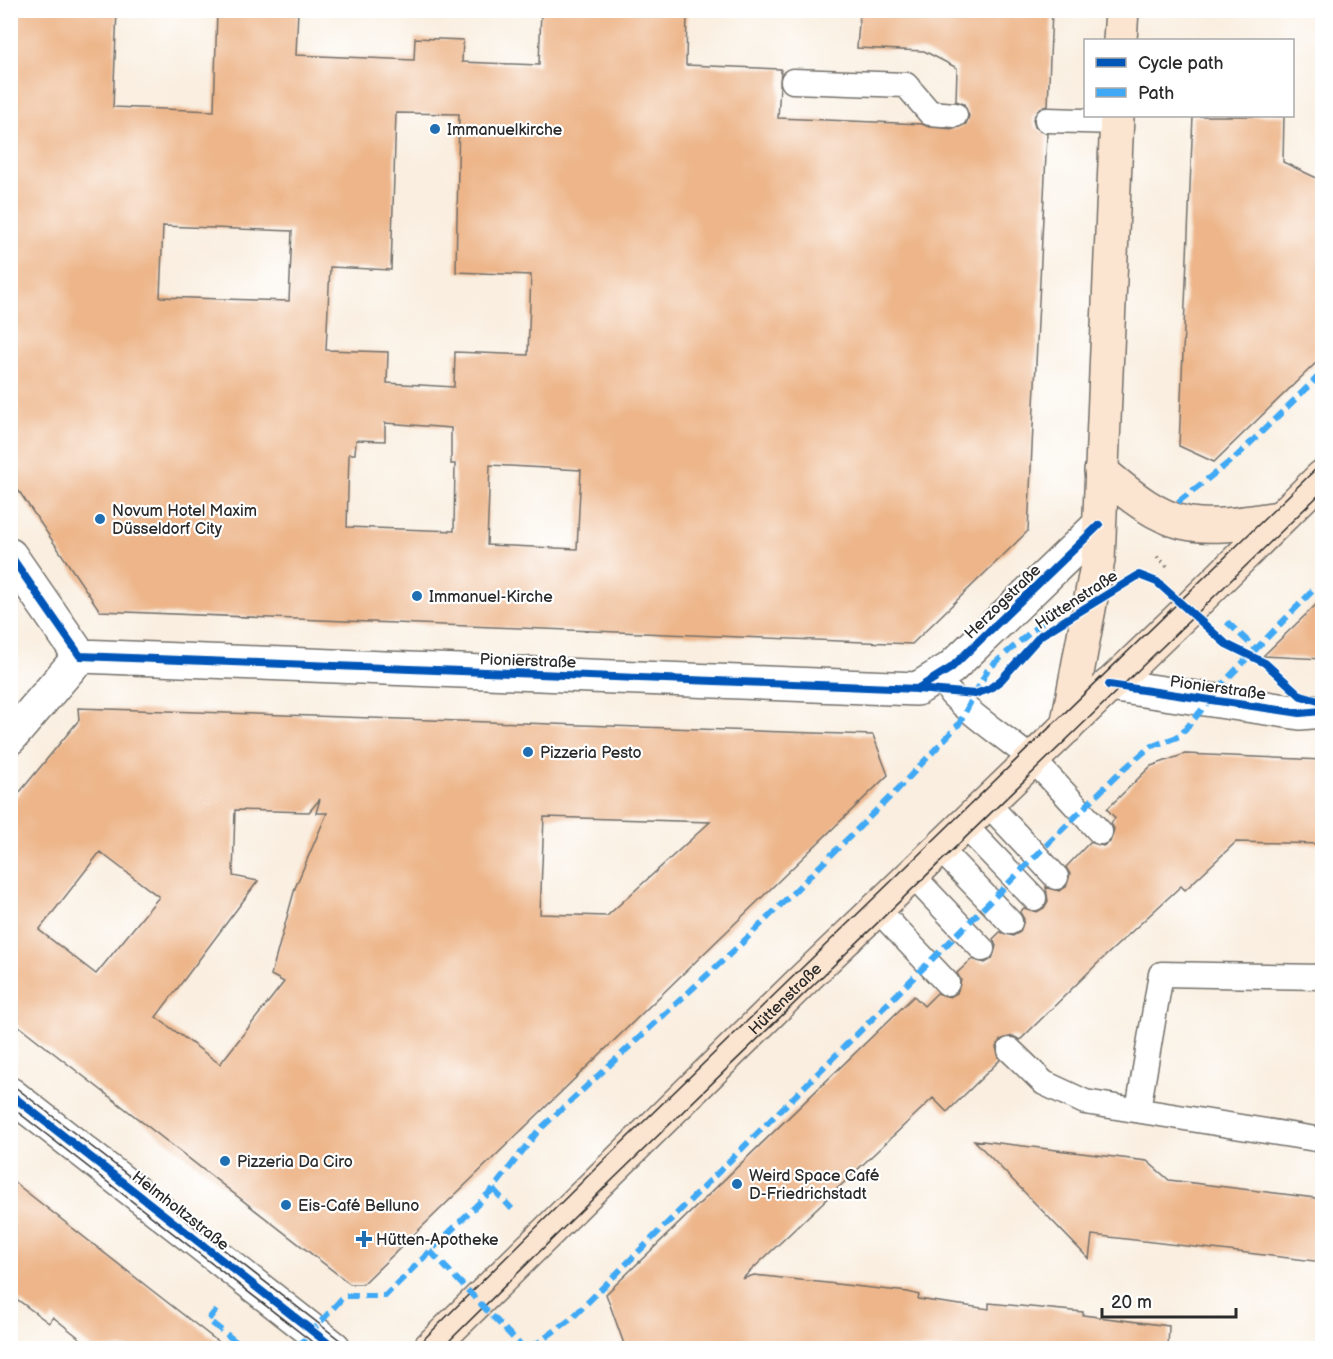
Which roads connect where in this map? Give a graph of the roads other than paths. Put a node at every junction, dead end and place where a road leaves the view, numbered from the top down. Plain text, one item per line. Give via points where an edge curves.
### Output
1 (1122, 10) edge
2 (1120, 39) edge
3 (793, 81) dead end
4 (955, 115) dead end
5 (1117, 119) edge
6 (1047, 120) dead end
7 (1101, 471) junction
8 (1323, 477) edge
9 (1280, 518) junction
10 (1099, 525) junction
11 (10, 555) edge
12 (80, 656) junction
13 (1109, 685) junction
14 (917, 689) joint
15 (951, 694) dead end
16 (1323, 711) edge
17 (1067, 727) junction
18 (10, 738) edge
19 (1032, 760) junction
20 (987, 803) junction
21 (964, 825) junction
22 (1100, 832) dead end
23 (940, 849) junction
24 (912, 875) junction
25 (1056, 877) dead end
26 (1035, 898) dead end
27 (877, 909) junction
28 (1010, 922) dead end
29 (982, 949) dead end
30 (1323, 977) edge
31 (947, 983) dead end
32 (1010, 1050) dead end
33 (10, 1094) edge
34 (1138, 1110) junction
35 (1323, 1140) edge
36 (334, 1348) edge
37 (430, 1348) edge

1 - 2 main road
3 - 4 lane via 906,85 930,113
5 - 6 lane
5 - 7 main road
7 - 9 main road via 1137,502 1192,526
7 - 10 main road
8 - 9 main road, Hüttenstraße
9 - 13 main road, Hüttenstraße
10 - 14 street, Herzogstraße via 951,668
10 - 17 main road via 1098,560
11 - 12 street
12 - 14 street, Pionierstraße
12 - 18 street
13 - 16 street, Pionierstraße via 1300,713
13 - 17 main road, Hüttenstraße
15 - 19 lane
17 - 19 main road, Hüttenstraße
19 - 20 main road, Hüttenstraße
19 - 22 lane
20 - 21 main road, Hüttenstraße
20 - 25 lane
21 - 23 main road, Hüttenstraße
21 - 26 lane
23 - 24 main road, Hüttenstraße
23 - 28 lane
24 - 27 main road, Hüttenstraße
24 - 29 lane
27 - 31 lane
27 - 37 main road, Hüttenstraße
30 - 34 lane via 1161,974
32 - 34 lane via 1044,1083 1085,1102
33 - 36 street, Helmholtzstraße
34 - 35 lane

